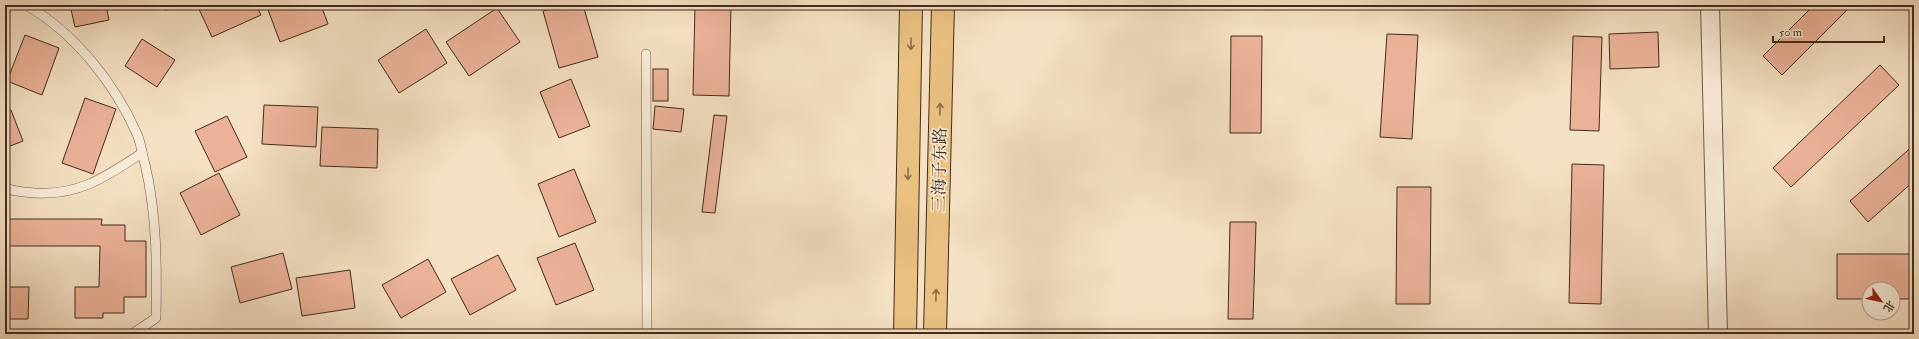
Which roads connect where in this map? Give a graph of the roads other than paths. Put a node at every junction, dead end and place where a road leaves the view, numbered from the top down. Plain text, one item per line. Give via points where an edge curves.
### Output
1 (26, 5) edge
2 (911, 5) edge
3 (943, 5) edge
4 (1710, 5) edge
5 (646, 54) dead end
6 (142, 153) junction
7 (5, 188) edge
8 (114, 334) edge
9 (647, 334) edge
10 (905, 334) edge
11 (935, 334) edge
12 (1718, 334) edge

1 - 6 lane via 68,36 96,65 138,135
2 -> 10 main road, 三海子东路
11 -> 3 main road, 三海子东路
4 - 12 street
5 - 9 lane
6 - 7 lane via 104,178 79,189 51,194 14,192
6 - 8 lane via 151,191 157,249 156,318 132,334

